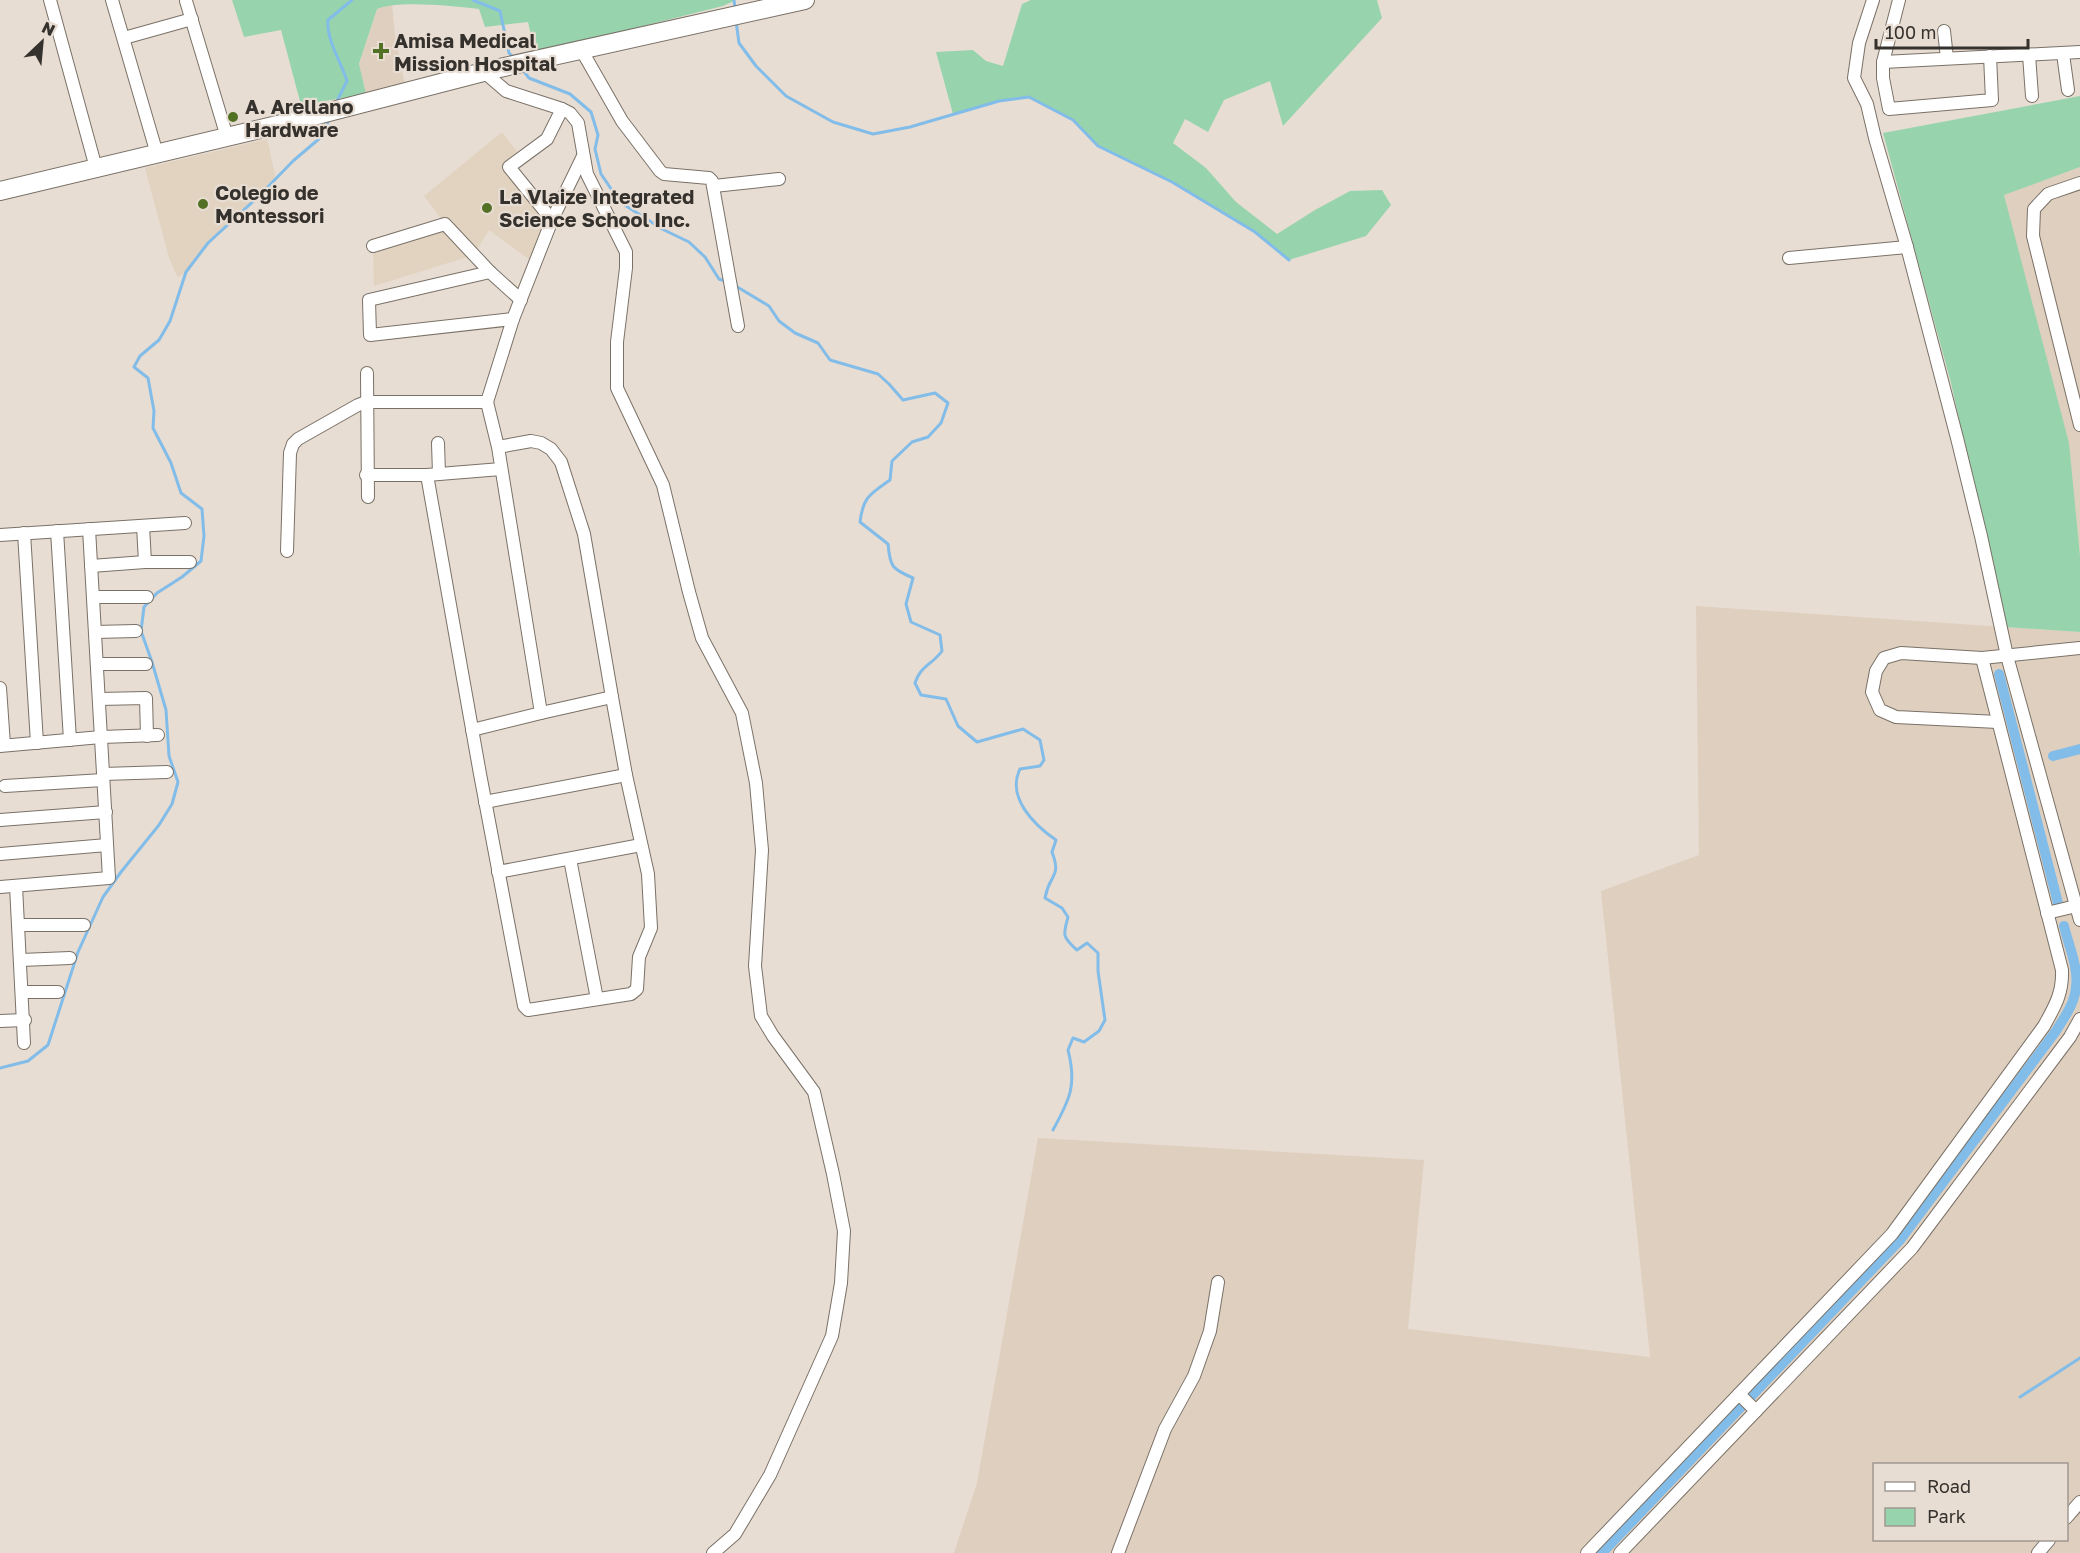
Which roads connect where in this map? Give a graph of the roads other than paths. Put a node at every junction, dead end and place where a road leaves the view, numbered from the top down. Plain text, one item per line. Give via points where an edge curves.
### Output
1 (50, 0) edge
2 (112, 0) edge
3 (805, 0) edge
4 (1872, 0) edge
5 (1899, 0) edge
6 (186, 1) edge
7 (192, 19) junction
8 (1944, 31) dead end
9 (124, 38) junction
10 (582, 51) junction
11 (2080, 52) edge
12 (2063, 54) junction
13 (2029, 55) junction
14 (1990, 56) junction
15 (1947, 58) junction
16 (1883, 62) junction
17 (484, 72) junction
18 (2068, 90) dead end
19 (2032, 96) dead end
20 (562, 109) junction
21 (227, 137) junction
22 (157, 154) junction
23 (584, 156) junction
24 (96, 168) junction
25 (778, 179) dead end
26 (2080, 183) edge
27 (714, 186) junction
28 (0, 191) edge
29 (552, 220) junction
30 (373, 246) dead end
31 (1907, 247) junction
32 (1789, 258) dead end
33 (490, 272) junction
34 (521, 300) junction
35 (513, 319) junction
36 (738, 326) dead end
37 (367, 373) dead end
38 (366, 402) junction
39 (488, 402) junction
40 (2080, 425) edge
41 (438, 443) dead end
42 (498, 447) junction
43 (501, 470) junction
44 (433, 474) junction
45 (366, 475) junction
46 (368, 497) dead end
47 (185, 523) dead end
48 (143, 526) junction
49 (89, 529) junction
50 (57, 531) junction
51 (24, 533) junction
52 (0, 535) edge
53 (287, 551) dead end
54 (146, 562) junction
55 (190, 562) dead end
56 (92, 566) junction
57 (93, 597) junction
58 (147, 597) dead end
59 (136, 631) dead end
60 (95, 632) junction
61 (2080, 648) edge
62 (2007, 656) junction
63 (1982, 658) junction
64 (97, 664) junction
65 (146, 664) dead end
66 (0, 688) edge
67 (612, 697) junction
68 (99, 699) junction
69 (541, 713) junction
70 (1998, 722) junction
71 (472, 730) junction
72 (101, 737) junction
73 (70, 740) junction
74 (37, 742) junction
75 (2, 746) edge
76 (167, 772) dead end
77 (626, 775) junction
78 (103, 777) junction
79 (5, 786) dead end
80 (485, 802) junction
81 (106, 812) junction
82 (0, 820) edge
83 (107, 845) junction
84 (641, 845) junction
85 (0, 854) edge
86 (570, 859) junction
87 (498, 872) junction
88 (16, 886) junction
89 (0, 887) edge
90 (2078, 905) edge
91 (2047, 913) junction
92 (2080, 921) edge
93 (19, 925) junction
94 (84, 925) dead end
95 (70, 958) dead end
96 (21, 960) junction
97 (23, 992) junction
98 (58, 992) dead end
99 (597, 999) junction
100 (2080, 1019) edge
101 (25, 1020) junction
102 (0, 1021) edge
103 (24, 1043) dead end
104 (1218, 1282) dead end
105 (1739, 1394) junction
106 (1756, 1411) junction
107 (2080, 1502) edge
108 (2068, 1517) edge
109 (2047, 1541) edge
110 (712, 1553) edge
111 (1118, 1553) edge
112 (1587, 1553) edge
113 (1620, 1553) edge
114 (2038, 1553) edge

1 - 24 street
2 - 9 street
3 - 10 main road
4 - 31 street via 1854,78 1867,104
5 - 16 street
6 - 7 street
7 - 9 street
7 - 21 street
8 - 15 street
9 - 22 street
10 - 17 main road
10 - 27 street via 622,121 660,171 709,178
11 - 12 street
12 - 13 street
12 - 18 street
13 - 14 street
13 - 19 street
14 - 15 street
14 - 16 street via 1992,100 1889,109
15 - 16 street
17 - 20 street via 506,90
17 - 21 main road
20 - 23 street via 578,123
20 - 29 street via 547,139 509,167
21 - 22 main road
22 - 24 main road
23 - 29 street
23 - 110 street via 586,174 626,252 617,388 663,485 702,638 742,713 756,783 762,850 755,966 761,1016 814,1092 844,1231 842,1283 832,1336 770,1475 735,1534
24 - 28 main road
25 - 27 street
26 - 40 street via 2048,194 2034,209 2033,236
27 - 36 street
29 - 34 street
30 - 33 street via 445,225
31 - 32 street
31 - 62 street via 1960,448
33 - 34 street
33 - 35 street via 369,300 370,335
34 - 35 street
35 - 39 street
37 - 38 street
38 - 39 street
38 - 45 street
38 - 53 street via 293,444
39 - 42 street
41 - 44 street
42 - 43 street
42 - 67 street via 541,443 561,462 584,534
43 - 44 street
43 - 69 street
44 - 45 street
44 - 71 street
45 - 46 street
47 - 48 street
48 - 49 street
48 - 54 street
49 - 50 street
49 - 56 street
50 - 51 street
50 - 73 street
51 - 52 street
51 - 74 street
54 - 55 street
54 - 56 street
56 - 57 street
57 - 58 street
57 - 60 street
59 - 60 street
60 - 64 street
61 - 62 street
62 - 63 street
62 - 90 street
63 - 70 street
63 - 70 street via 1922,653 1884,658 1876,671 1872,693 1880,710 1896,717
64 - 65 street
64 - 68 street
66 - 75 street
67 - 69 street
67 - 77 street
68 - 72 street
68 - 72 street via 146,698 153,735
69 - 71 street
70 - 91 street
71 - 80 street
72 - 73 street
72 - 78 street
73 - 74 street
74 - 75 street
76 - 78 street
77 - 80 street
77 - 84 street
78 - 79 street
78 - 81 street
80 - 87 street
81 - 82 street
81 - 83 street
83 - 85 street
83 - 88 street via 109,878
84 - 86 street
84 - 99 street via 648,874 651,928 639,957 637,989 631,994
86 - 87 street
86 - 99 street
87 - 99 street via 524,1006 528,1010
88 - 89 street
88 - 93 street
90 - 91 street
90 - 92 street
91 - 105 street via 2063,987 2044,1026 1892,1234
93 - 94 street
93 - 96 street
95 - 96 street
96 - 97 street
97 - 98 street
97 - 101 street
100 - 106 street via 1912,1248
101 - 102 street
101 - 103 street
104 - 111 street via 1210,1331 1194,1376 1165,1429
105 - 106 street
105 - 112 street
106 - 113 street
107 - 108 street
109 - 114 street

